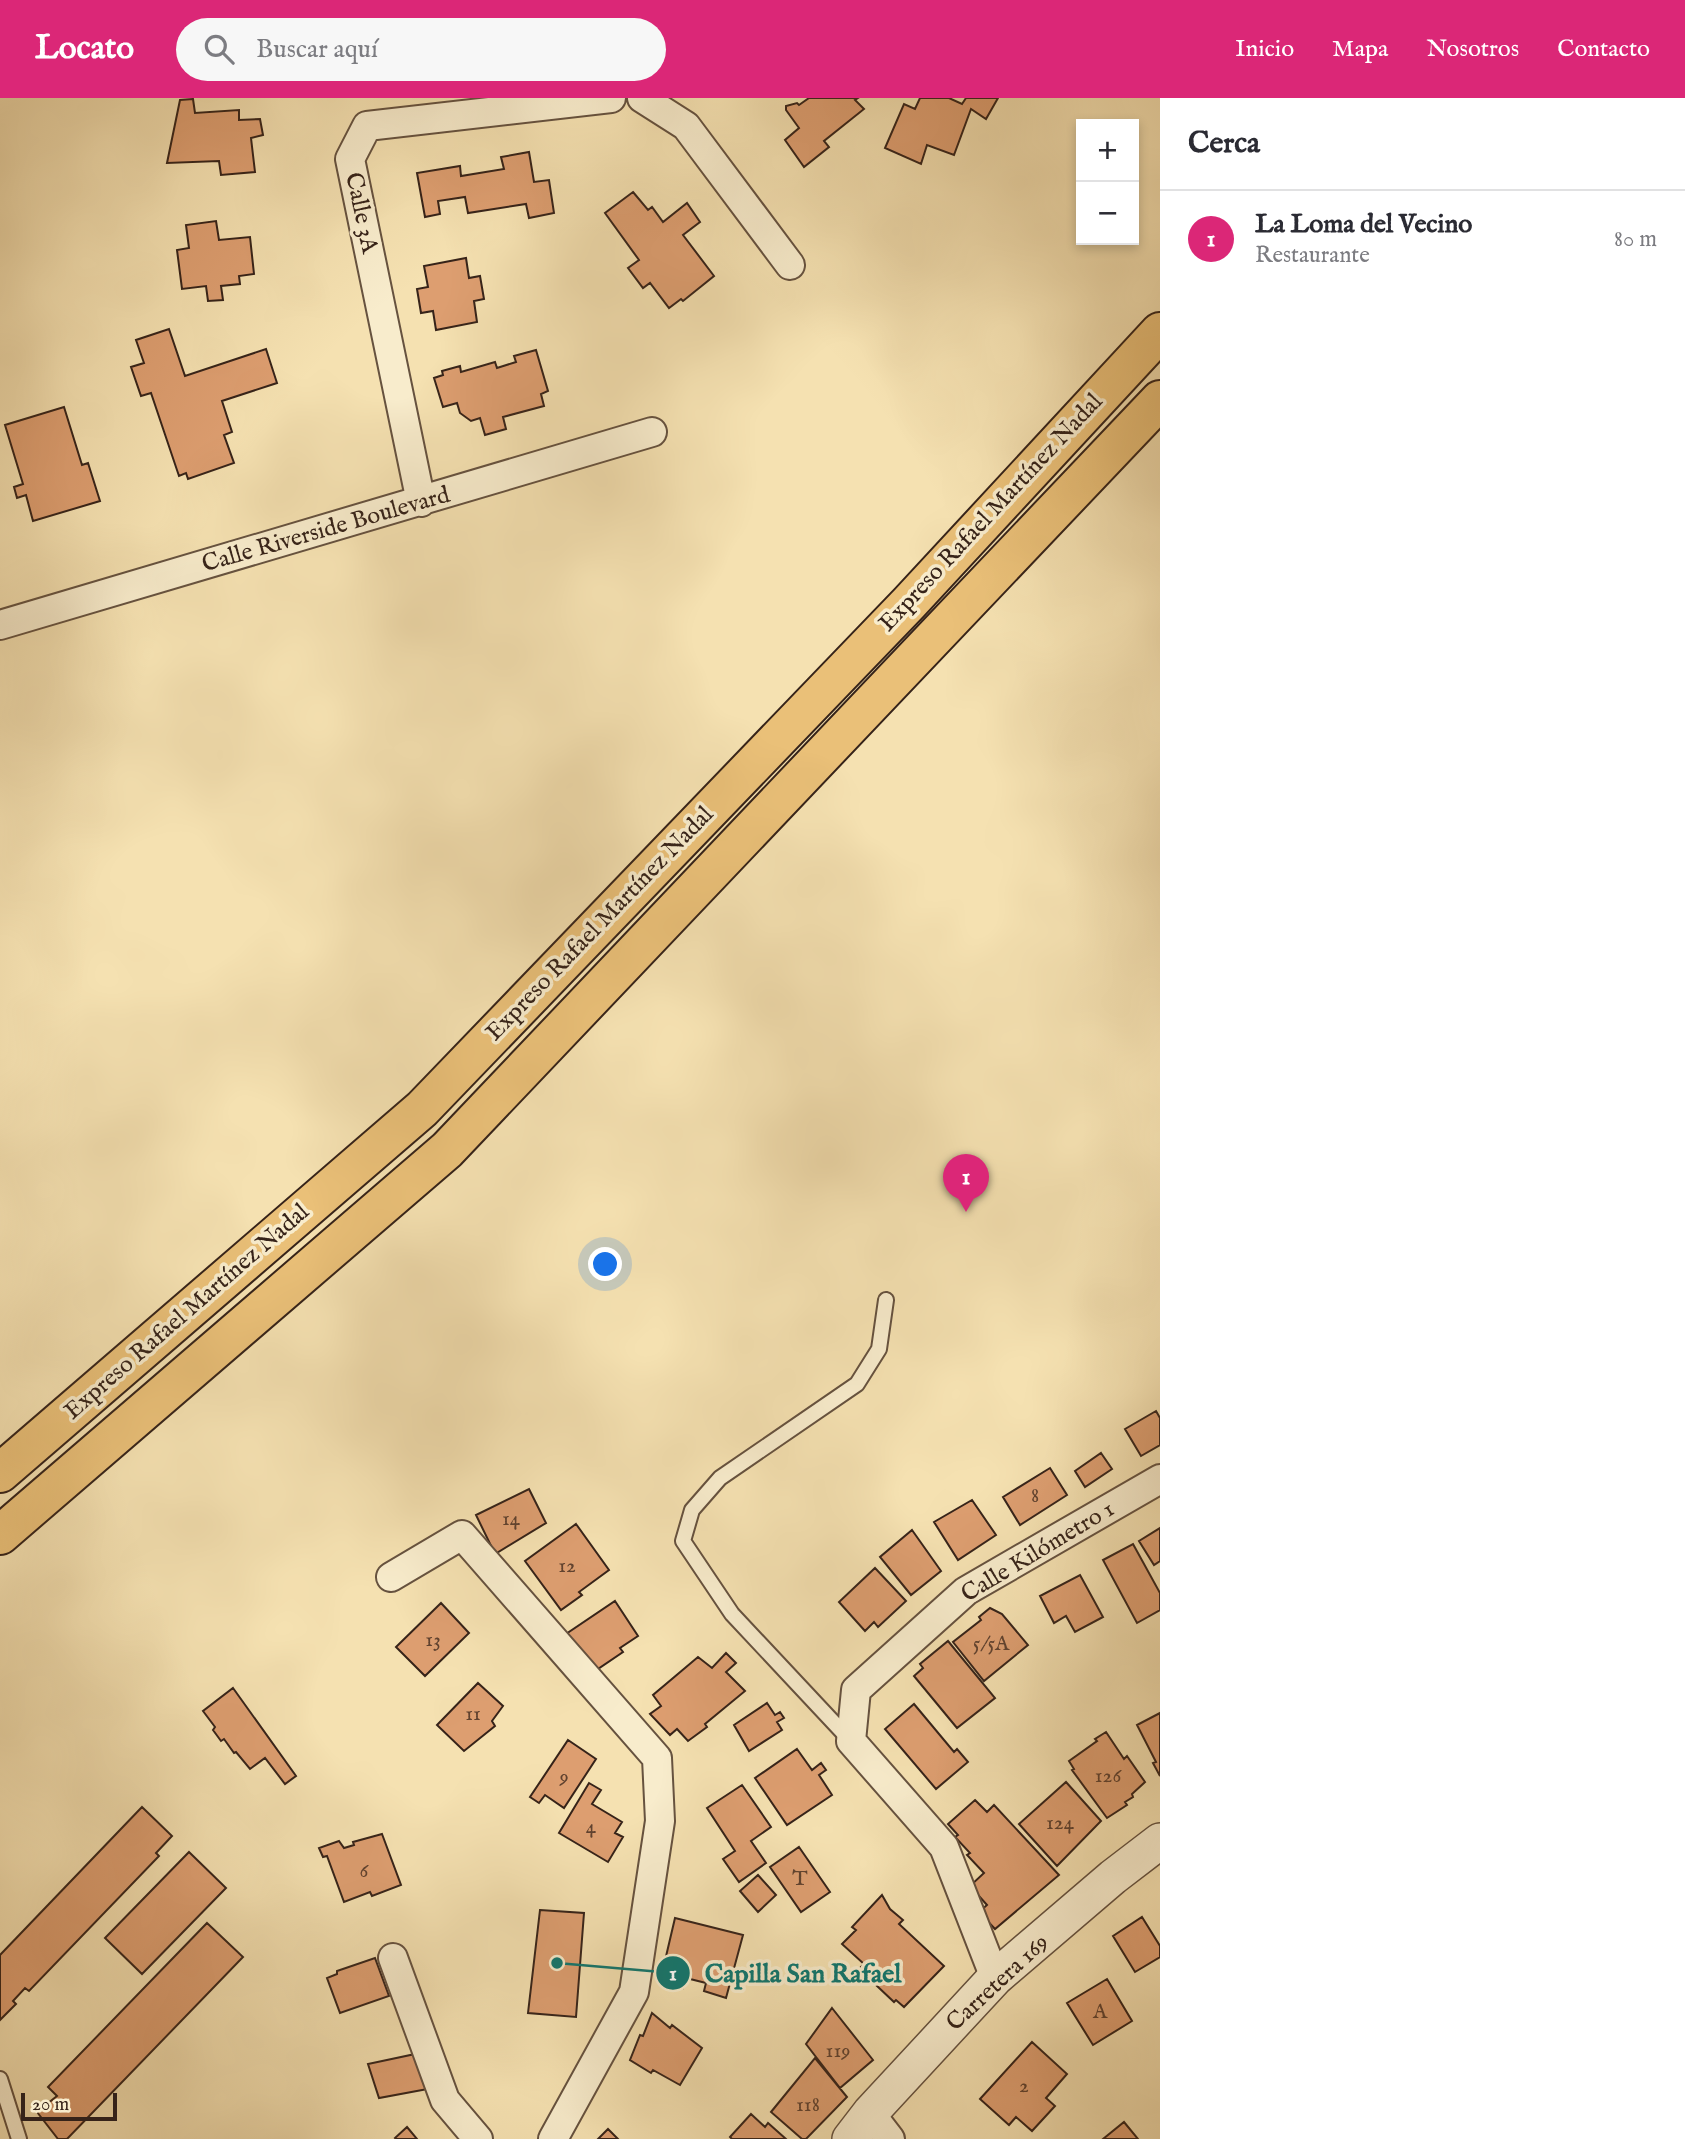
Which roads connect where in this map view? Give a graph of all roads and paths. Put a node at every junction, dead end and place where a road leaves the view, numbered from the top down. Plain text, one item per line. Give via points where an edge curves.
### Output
1 (611, 98) edge
2 (642, 98) edge
3 (790, 265) dead end
4 (1160, 332) edge
5 (1160, 400) edge
6 (652, 432) dead end
7 (421, 502) junction
8 (0, 625) edge
9 (886, 1300) dead end
10 (0, 1473) edge
11 (1160, 1479) edge
12 (0, 1535) edge
13 (391, 1577) dead end
14 (851, 1741) junction
15 (1160, 1841) edge
16 (393, 1958) dead end
17 (995, 1978) junction
18 (0, 2079) edge
19 (870, 2130) edge
20 (19, 2139) edge
21 (478, 2139) edge
22 (553, 2139) edge

1 - 7 street, Calle 3A via 367,126 350,159
2 - 3 street via 686,125
4 - 10 highway, Expreso Rafael Martínez Nadal via 899,613 422,1110
5 - 12 highway, Expreso Rafael Martínez Nadal via 447,1150
6 - 7 street, Calle Riverside Boulevard
7 - 8 street, Calle Riverside Boulevard
9 - 14 lane via 879,1349 857,1384 720,1478 692,1510 683,1541 732,1614
11 - 14 street, Calle Kilómetro 1 via 966,1591 856,1690
13 - 22 street via 462,1535 657,1758 660,1822 634,1992
14 - 17 street via 944,1847
15 - 17 street, Carretera 169
16 - 21 street via 445,2100
17 - 19 street, Carretera 169
18 - 20 lane

